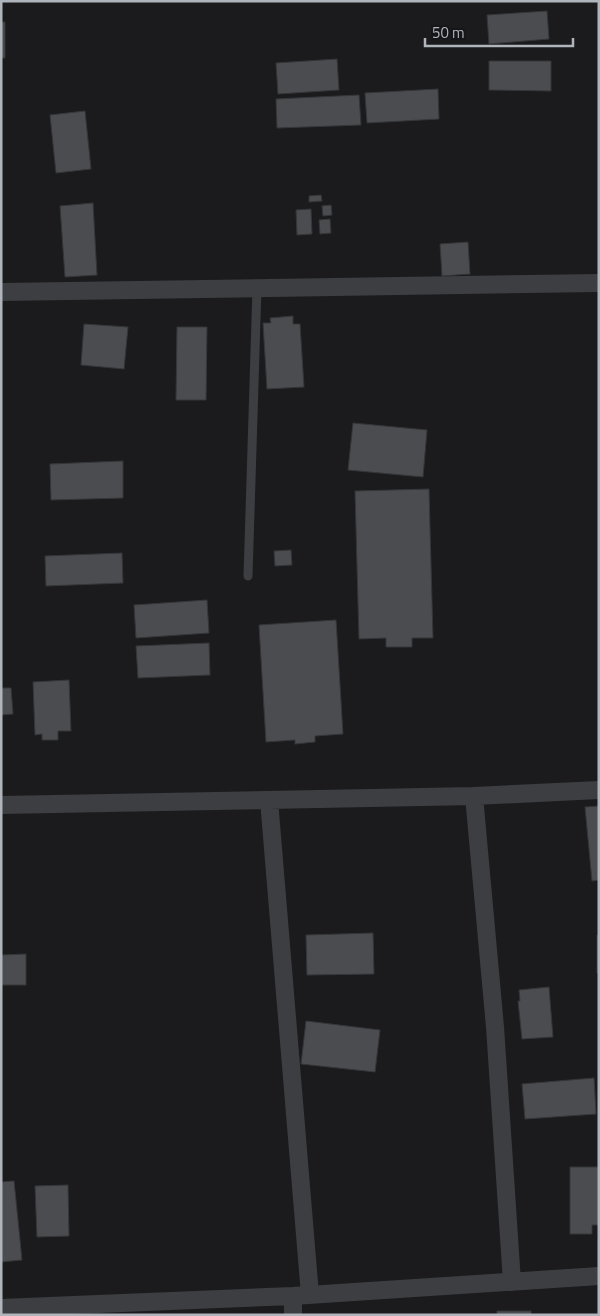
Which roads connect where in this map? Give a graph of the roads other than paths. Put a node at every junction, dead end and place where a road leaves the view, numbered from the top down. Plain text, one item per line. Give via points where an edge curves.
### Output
1 (599, 283) edge
2 (258, 288) junction
3 (1, 292) edge
4 (248, 576) dead end
5 (599, 790) edge
6 (474, 796) junction
7 (269, 800) junction
8 (1, 805) edge
9 (599, 1276) edge
10 (512, 1282) junction
11 (302, 1296) junction
12 (1, 1308) edge
13 (293, 1315) edge

1 - 2 street
2 - 3 street
2 - 4 lane
5 - 6 street
6 - 7 street
6 - 10 street via 495,1027
7 - 8 street
7 - 11 street
9 - 10 street
10 - 11 street
11 - 12 street
11 - 13 street

